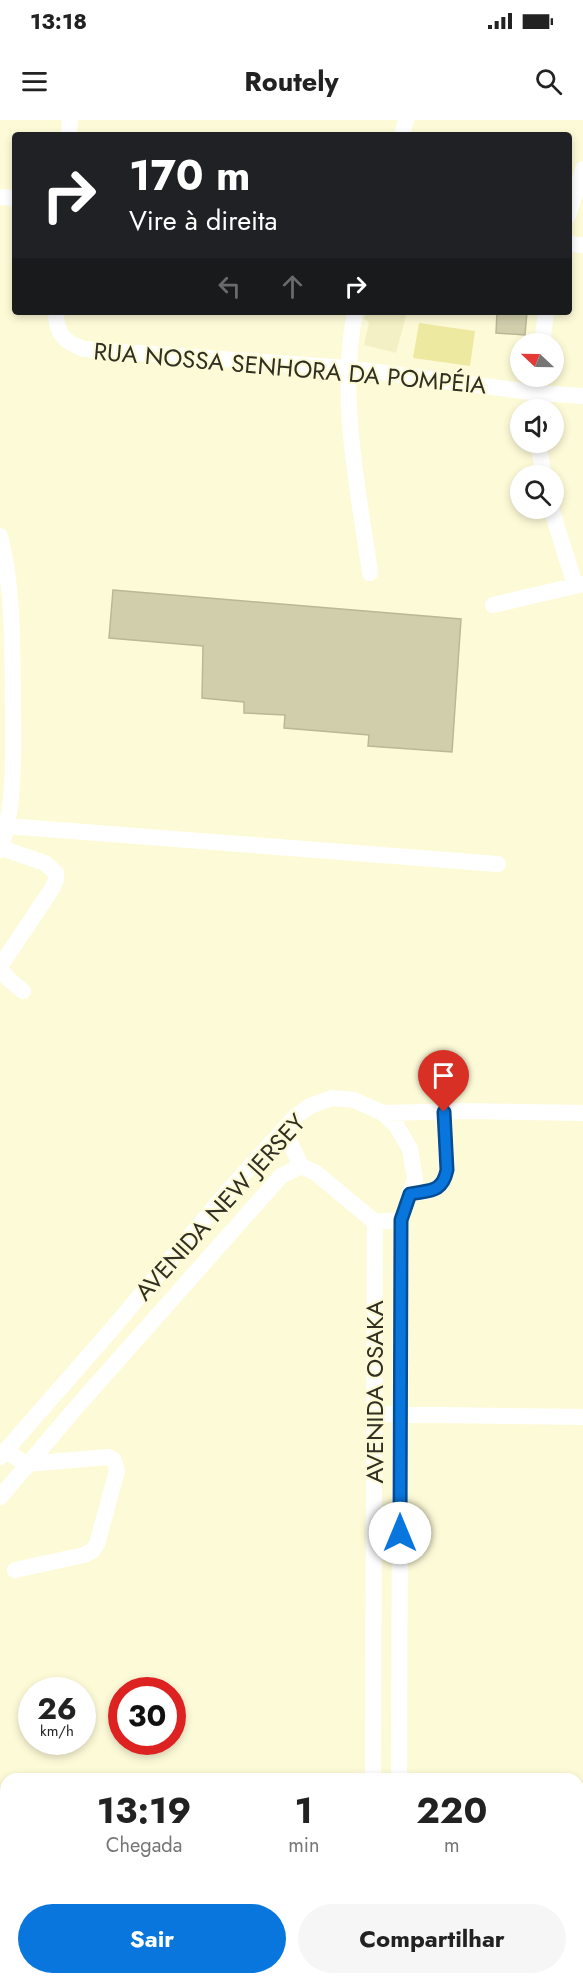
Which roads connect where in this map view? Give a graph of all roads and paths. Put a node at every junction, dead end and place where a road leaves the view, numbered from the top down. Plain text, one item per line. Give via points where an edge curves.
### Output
1 (583, 169) edge
2 (572, 203) edge
3 (56, 315) edge
4 (356, 315) edge
5 (546, 315) edge
6 (543, 333) edge
7 (348, 368) junction
8 (538, 393) edge
9 (583, 396) edge
10 (555, 519) edge
11 (0, 536) edge
12 (370, 573) dead end
13 (579, 584) edge
14 (493, 605) dead end
15 (6, 728) edge
16 (7, 826) junction
17 (0, 849) edge
18 (498, 864) dead end
19 (23, 991) dead end
20 (444, 1112) junction
21 (383, 1113) junction
22 (583, 1113) edge
23 (284, 1129) junction
24 (301, 1166) junction
25 (229, 1190) junction
26 (410, 1194) junction
27 (251, 1209) junction
28 (401, 1220) junction
29 (375, 1222) junction
30 (374, 1414) junction
31 (400, 1414) junction
32 (583, 1417) edge
33 (2, 1454) edge
34 (27, 1464) junction
35 (0, 1497) edge
36 (374, 1532) junction
37 (400, 1533) junction
38 (15, 1570) dead end
39 (373, 1631) junction
40 (399, 1631) junction
41 (373, 1701) junction
42 (399, 1701) junction
43 (373, 1773) edge
44 (399, 1773) edge

1 - 2 street
3 - 7 street, RUA NOSSA SENHORA DA POMPÉIA via 63,337 84,349
4 - 7 street
5 - 6 street
7 - 8 street, RUA NOSSA SENHORA DA POMPÉIA
7 - 12 street via 352,444
8 - 9 street, RUA NOSSA SENHORA DA POMPÉIA
10 - 13 street
11 - 15 street via 8,568 12,629
13 - 14 street
15 - 16 street via 11,787
16 - 17 street
16 - 18 street
17 - 19 street via 45,863 56,873 52,889 1,964 1,970
20 - 21 street
20 - 22 street
20 - 26 street via 446,1178 435,1189
21 - 23 street, AVENIDA NEW JERSEY via 354,1100 332,1098 310,1107
21 - 26 street, AVENIDA NEW JERSEY via 396,1125 410,1149 415,1179
23 - 24 street
23 - 25 street, AVENIDA NEW JERSEY
24 - 27 street, AVENIDA NEW JERSEY via 281,1176
24 - 29 street via 316,1173
25 - 27 street
25 - 33 street, AVENIDA NEW JERSEY
26 - 28 street, AVENIDA NEW JERSEY
27 - 34 street, AVENIDA NEW JERSEY
28 - 29 street
28 - 31 street, AVENIDA OSAKA
29 - 30 street, AVENIDA OSAKA
30 - 31 street
30 - 36 street, AVENIDA OSAKA
31 - 32 street
31 - 37 street, AVENIDA OSAKA
33 - 34 street
34 - 35 street, AVENIDA NEW JERSEY
34 - 38 street via 108,1457 114,1460 117,1471 92,1551
36 - 37 street
36 - 39 street, AVENIDA OSAKA
37 - 40 street, AVENIDA OSAKA
39 - 40 street
39 - 41 street, AVENIDA OSAKA
40 - 42 street, AVENIDA OSAKA
41 - 42 street
41 - 43 street, AVENIDA OSAKA
42 - 44 street, AVENIDA OSAKA

